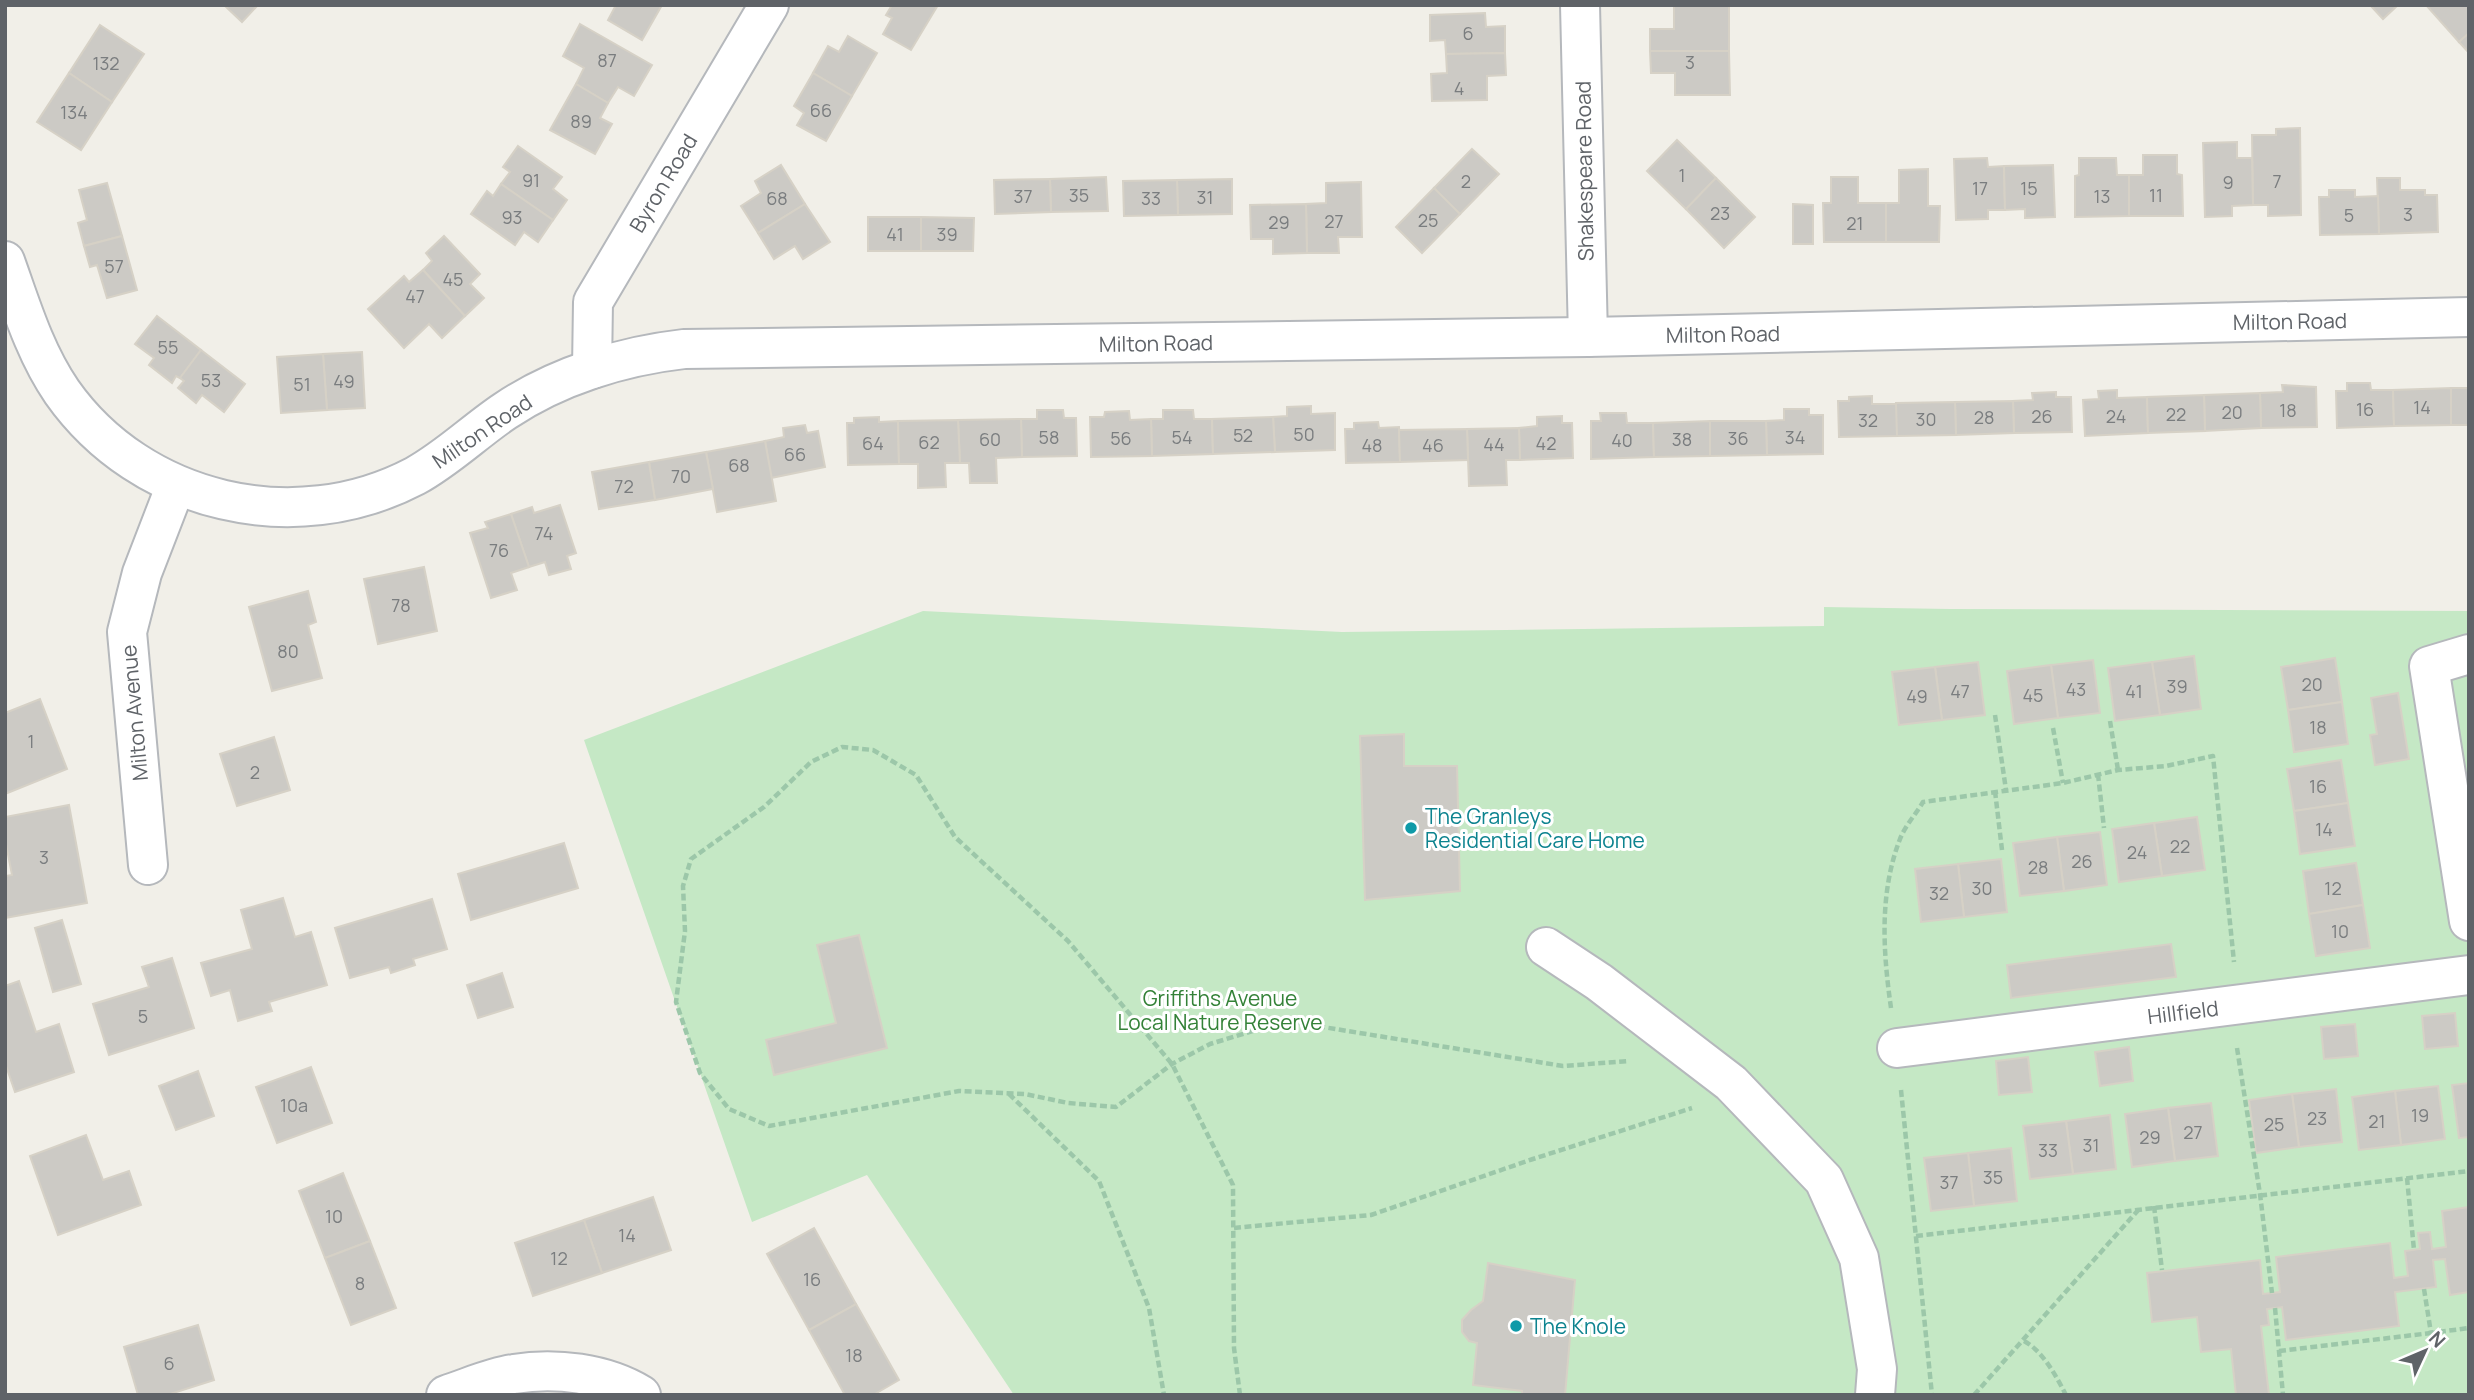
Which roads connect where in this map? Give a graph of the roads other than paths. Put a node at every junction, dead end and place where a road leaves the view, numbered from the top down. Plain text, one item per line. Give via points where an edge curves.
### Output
1 (769, 5) edge
2 (1580, 5) edge
3 (5, 261) edge
4 (2469, 317) edge
5 (1588, 337) junction
6 (592, 369) junction
7 (176, 485) junction
8 (2469, 653) edge
9 (148, 864) dead end
10 (2469, 921) edge
11 (1546, 947) dead end
12 (2469, 975) edge
13 (1897, 1048) dead end
14 (446, 1395) edge
15 (641, 1395) edge
16 (1874, 1395) edge

1 - 6 street, Byron Road via 593,302
2 - 5 street, Shakespeare Road
3 - 7 street, Milton Road via 43,360 62,391 85,421 113,446
4 - 5 street, Milton Road
5 - 6 street, Milton Road via 684,349
6 - 7 street, Milton Road via 509,408 417,475 352,500 292,508 245,505
7 - 9 street, Milton Avenue via 142,573 127,632
8 - 10 street via 2429,666
11 - 16 street via 1731,1083 1824,1180 1859,1258 1877,1369
12 - 13 street, Hillfield
14 - 15 street via 512,1374 544,1371 606,1380

